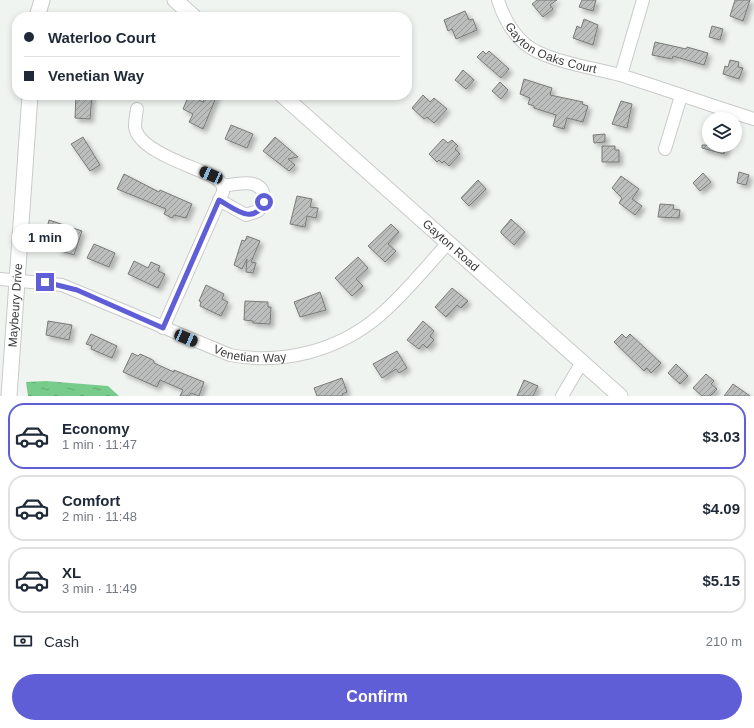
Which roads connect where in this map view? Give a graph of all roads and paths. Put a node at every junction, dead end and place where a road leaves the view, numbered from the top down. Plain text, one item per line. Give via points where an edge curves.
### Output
1 (42, 0) edge
2 (175, 0) edge
3 (498, 0) edge
4 (643, 0) edge
5 (39, 12) edge
6 (188, 12) edge
7 (620, 76) junction
8 (681, 96) junction
9 (30, 100) edge
10 (288, 100) edge
11 (136, 109) dead end
12 (754, 119) edge
13 (665, 149) dead end
14 (223, 186) junction
15 (219, 200) junction
16 (448, 243) junction
17 (0, 279) edge
18 (17, 281) junction
19 (163, 328) junction
20 (582, 362) junction
21 (9, 396) edge
22 (562, 396) edge
23 (620, 396) edge

1 - 5 street
2 - 6 street
3 - 7 street, Gayton Oaks Court via 502,13 526,44 549,56
4 - 7 street
7 - 8 street, Gayton Oaks Court
8 - 12 street, Gayton Oaks Court
8 - 13 street
9 - 18 street, Maybeury Drive
10 - 16 street, Gayton Road
11 - 14 street via 135,128 146,143 211,175
14 - 15 street
14 - 15 street via 249,183 256,185 263,194 264,202 254,214 246,215
15 - 19 street
16 - 19 street, Venetian Way via 379,317 349,336 308,353 276,359 247,359 209,348
16 - 20 street, Gayton Road
17 - 18 street, Venetian Way
18 - 19 street, Venetian Way via 62,285
18 - 21 street, Maybeury Drive
20 - 22 street
20 - 23 street, Gayton Road

